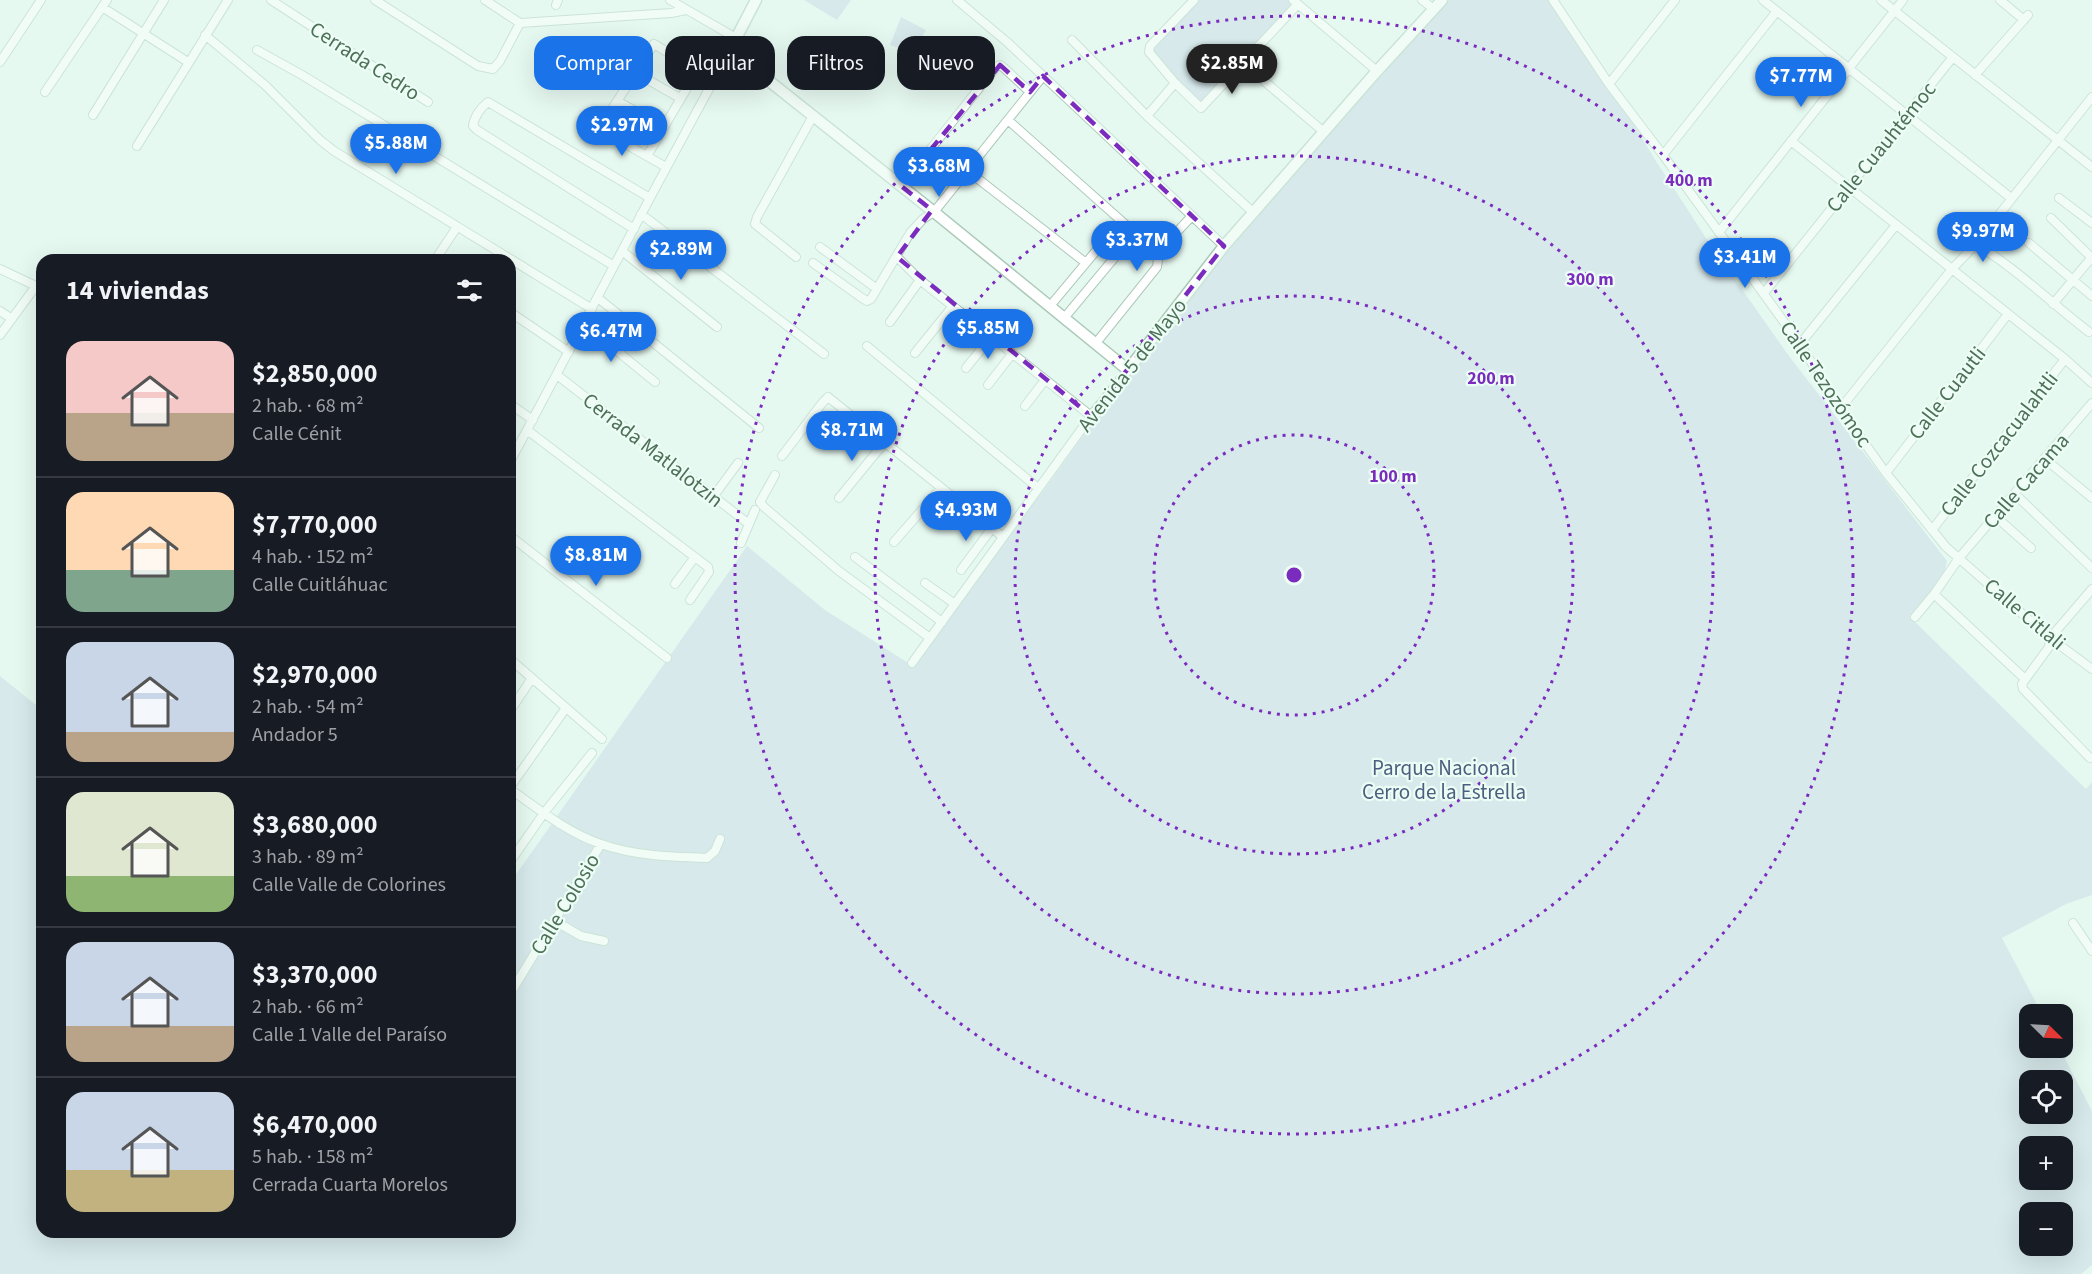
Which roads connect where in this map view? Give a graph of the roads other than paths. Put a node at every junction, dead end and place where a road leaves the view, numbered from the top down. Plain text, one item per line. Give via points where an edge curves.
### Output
1 (41, 0) edge
2 (164, 0) edge
3 (228, 0) edge
4 (271, 0) edge
5 (375, 0) edge
6 (485, 0) edge
7 (670, 0) edge
8 (756, 0) edge
9 (957, 0) edge
10 (1422, 0) edge
11 (1442, 0) edge
12 (1676, 0) edge
13 (1763, 0) edge
14 (1881, 0) edge
15 (1903, 0) edge
16 (2000, 0) edge
17 (1190, 1) edge
18 (1295, 2) edge
19 (1558, 2) edge
20 (105, 4) edge
21 (1434, 9) junction
22 (686, 10) junction
23 (1894, 10) junction
24 (1777, 11) junction
25 (520, 23) junction
26 (144, 32) junction
27 (206, 35) junction
28 (732, 36) edge
29 (737, 36) edge
30 (1072, 40) dead end
31 (257, 50) dead end
32 (1953, 57) junction
33 (0, 62) edge
34 (188, 62) junction
35 (1244, 64) junction
36 (1848, 69) junction
37 (1377, 71) junction
38 (1975, 75) junction
39 (1043, 76) junction
40 (653, 83) edge
41 (1175, 83) junction
42 (1610, 84) junction
43 (775, 86) edge
44 (624, 90) edge
45 (685, 90) edge
46 (709, 90) edge
47 (45, 92) dead end
48 (1030, 92) junction
49 (2092, 97) edge
50 (680, 98) junction
51 (617, 101) junction
52 (428, 102) dead end
53 (1907, 114) junction
54 (93, 115) dead end
55 (813, 116) junction
56 (1147, 116) junction
57 (1008, 120) junction
58 (664, 127) junction
59 (1324, 132) junction
60 (2058, 140) junction
61 (1791, 141) junction
62 (137, 146) dead end
63 (1663, 154) junction
64 (647, 156) junction
65 (666, 167) junction
66 (2092, 167) edge
67 (968, 171) junction
68 (901, 186) junction
69 (1848, 188) junction
70 (650, 198) junction
71 (2011, 198) junction
72 (2059, 198) dead end
73 (934, 212) junction
74 (1254, 213) junction
75 (641, 214) junction
76 (1191, 217) junction
77 (2050, 218) dead end
78 (1121, 221) junction
79 (2092, 223) edge
80 (1896, 225) junction
81 (457, 227) junction
82 (634, 229) junction
83 (1719, 232) junction
84 (1135, 233) junction
85 (2030, 243) dead end
86 (1976, 244) junction
87 (1224, 246) junction
88 (820, 247) dead end
89 (622, 251) junction
90 (1159, 251) junction
91 (439, 254) edge
92 (501, 254) edge
93 (796, 257) dead end
94 (897, 257) junction
95 (2092, 257) edge
96 (516, 263) edge
97 (813, 263) dead end
98 (1086, 263) junction
99 (614, 266) junction
100 (0, 269) edge
101 (1952, 269) junction
102 (920, 279) junction
103 (2073, 280) junction
104 (877, 289) junction
105 (1764, 293) junction
106 (2092, 296) edge
107 (598, 298) junction
108 (2053, 304) junction
109 (953, 306) junction
110 (1050, 306) junction
111 (592, 309) junction
112 (0, 311) edge
113 (2008, 314) junction
114 (516, 316) edge
115 (1065, 317) junction
116 (12, 319) junction
117 (890, 322) dead end
118 (584, 324) junction
119 (717, 327) dead end
120 (2089, 332) dead end
121 (0, 335) edge
122 (991, 337) junction
123 (1096, 343) junction
124 (1800, 344) junction
125 (867, 346) dead end
126 (569, 352) junction
127 (915, 353) dead end
128 (824, 354) dead end
129 (1012, 354) junction
130 (2066, 359) junction
131 (966, 368) dead end
132 (1128, 370) junction
133 (557, 375) junction
134 (1045, 380) junction
135 (655, 382) dead end
136 (2092, 383) edge
137 (988, 385) dead end
138 (2092, 404) edge
139 (1025, 405) dead end
140 (516, 408) edge
141 (1840, 409) junction
142 (1091, 416) junction
143 (533, 420) junction
144 (759, 428) dead end
145 (528, 430) junction
146 (884, 442) junction
147 (516, 451) edge
148 (782, 456) dead end
149 (2046, 459) junction
150 (738, 463) dead end
151 (1886, 472) junction
152 (775, 475) dead end
153 (941, 488) junction
154 (1038, 488) junction
155 (2015, 494) junction
156 (713, 497) junction
157 (839, 498) dead end
158 (2092, 498) edge
159 (755, 510) dead end
160 (1995, 516) junction
161 (749, 524) junction
162 (992, 528) junction
163 (1932, 530) junction
164 (1003, 537) junction
165 (516, 541) edge
166 (894, 542) dead end
167 (741, 543) dead end
168 (2031, 548) dead end
169 (695, 557) junction
170 (855, 557) dead end
171 (1959, 558) junction
172 (2092, 568) edge
173 (961, 570) dead end
174 (925, 583) dead end
175 (675, 584) dead end
176 (2092, 589) edge
177 (1934, 594) junction
178 (690, 600) dead end
179 (955, 604) junction
180 (1915, 617) dead end
181 (942, 622) junction
182 (930, 638) junction
183 (2050, 638) junction
184 (667, 658) dead end
185 (912, 663) dead end
186 (516, 665) edge
187 (2092, 669) edge
188 (532, 678) junction
189 (2025, 679) junction
190 (516, 702) edge
191 (566, 708) junction
192 (602, 739) dead end
193 (592, 753) dead end
194 (2090, 758) dead end
195 (516, 779) edge
196 (516, 792) edge
197 (544, 813) junction
198 (720, 839) dead end
199 (601, 844) junction
200 (516, 853) edge
201 (555, 921) junction
202 (2073, 923) dead end
203 (604, 941) dead end
204 (2092, 951) edge
205 (516, 984) edge

1 - 33 street
2 - 26 street
3 - 27 street
4 - 52 street, Cerrada Cedro
5 - 25 street via 486,69 493,69 500,61
6 - 25 street
7 - 22 street
8 - 29 street
9 - 39 street
10 - 21 street
11 - 21 street, Avenida 5 de Mayo
12 - 42 street
13 - 24 street
14 - 23 street
15 - 23 street
16 - 38 street via 2026,18
17 - 41 street via 1150,46 1149,52
18 - 35 street
18 - 37 street
19 - 42 street, Calle Tezozómoc
20 - 26 street
20 - 47 street
21 - 37 street, Avenida 5 de Mayo
22 - 25 street
22 - 28 street
23 - 32 street
23 - 36 street
24 - 36 street
24 - 63 street
26 - 34 street
26 - 54 street
27 - 34 street
27 - 81 street via 334,151
30 - 56 street
31 - 99 street
32 - 38 street
32 - 53 street, Calle Cuauhtémoc
34 - 62 street
35 - 41 street via 1202,108
35 - 59 street
36 - 53 street
36 - 61 street
37 - 59 street, Avenida 5 de Mayo
38 - 60 street
39 - 48 street
39 - 76 street
40 - 50 street
41 - 56 street
42 - 63 street, Calle Tezozómoc
43 - 55 street
44 - 51 street
45 - 50 street
46 - 65 street
48 - 57 street
48 - 68 street via 1000,65 996,67
49 - 60 street
50 - 58 street
51 - 58 street
51 - 64 street via 601,130
53 - 69 street, Calle Cuauhtémoc
53 - 71 street
55 - 68 street
55 - 93 street via 756,224
56 - 74 street
57 - 67 street
57 - 78 street
58 - 64 street
59 - 74 street, Avenida 5 de Mayo
60 - 66 street
60 - 71 street
61 - 69 street
61 - 83 street
63 - 83 street, Calle Tezozómoc
64 - 65 street
65 - 70 street
67 - 73 street
67 - 98 street
68 - 73 street
69 - 80 street
69 - 105 street, Calle Cuauhtémoc
70 - 75 street
70 - 82 street via 488,102 473,121 477,130
71 - 86 street
72 - 79 street
73 - 94 street via 910,233
73 - 110 street
74 - 87 street, Avenida 5 de Mayo
75 - 82 street
75 - 128 street
76 - 87 street
76 - 90 street
77 - 95 street
78 - 84 street
78 - 98 street
80 - 101 street
80 - 124 street
81 - 91 street
81 - 92 street
82 - 89 street
83 - 105 street, Calle Tezozómoc
84 - 90 street
84 - 115 street
85 - 103 street
86 - 101 street
86 - 108 street via 2002,260
87 - 132 street, Avenida 5 de Mayo
88 - 104 street
89 - 99 street
89 - 119 street
90 - 123 street via 1157,267
94 - 102 street
94 - 104 street
95 - 103 street
96 - 111 street
97 - 104 street via 867,301
98 - 110 street
99 - 107 street
100 - 116 street via 36,285
101 - 113 street
101 - 141 street
102 - 109 street
102 - 117 street
103 - 106 street
103 - 108 street
105 - 124 street, Calle Tezozómoc
107 - 111 street
107 - 144 street
108 - 120 street
109 - 122 street
109 - 127 street
110 - 115 street
111 - 118 street
112 - 116 street
113 - 130 street
113 - 151 street, Calle Cuautli
114 - 126 street
115 - 123 street
116 - 121 street
118 - 126 street
118 - 135 street
122 - 129 street
122 - 131 street
123 - 132 street
124 - 141 street, Calle Tezozómoc
125 - 154 street
126 - 133 street
129 - 134 street
129 - 137 street
130 - 136 street
130 - 163 street, Calle Cozcacualahtli
132 - 142 street, Avenida 5 de Mayo
133 - 143 street
133 - 156 street, Cerrada Matlalotzin
134 - 139 street
134 - 142 street
138 - 149 street, Calle Cacama
140 - 143 street
141 - 151 street, Calle Tezozómoc
142 - 154 street, Avenida 5 de Mayo
143 - 145 street
145 - 147 street
145 - 169 street
146 - 148 street via 828,397
146 - 153 street
146 - 157 street
149 - 155 street, Calle Cacama
149 - 158 street
150 - 156 street
151 - 163 street, Calle Tezozómoc
152 - 182 street via 760,502 764,507 839,571
153 - 162 street
153 - 166 street
154 - 164 street, Avenida 5 de Mayo
155 - 160 street, Calle Cacama
155 - 172 street
156 - 161 street, Cerrada Matlalotzin
159 - 161 street
160 - 168 street
160 - 171 street, Calle Cacama
161 - 167 street
162 - 164 street
162 - 173 street
163 - 171 street, Calle Tezozómoc
164 - 179 street, Avenida 5 de Mayo
165 - 184 street
169 - 175 street
169 - 178 street via 709,572
170 - 181 street
171 - 177 street, Calle Cacama
171 - 183 street, Calle Citlali
174 - 179 street
176 - 183 street
177 - 180 street, Calle Cacama
177 - 189 street
179 - 181 street, Avenida 5 de Mayo
181 - 182 street, Avenida 5 de Mayo
182 - 185 street, Avenida 5 de Mayo
183 - 187 street, Calle Citlali
183 - 189 street via 2049,648
186 - 188 street
188 - 190 street
188 - 191 street
189 - 194 street via 2023,689
191 - 192 street
191 - 195 street
193 - 197 street
196 - 197 street, Calle Colosio
197 - 199 street, Calle Colosio
197 - 200 street
198 - 199 street via 707,858 662,857
199 - 201 street, Calle Colosio
201 - 203 street via 582,936
201 - 205 street, Calle Colosio
202 - 204 street

